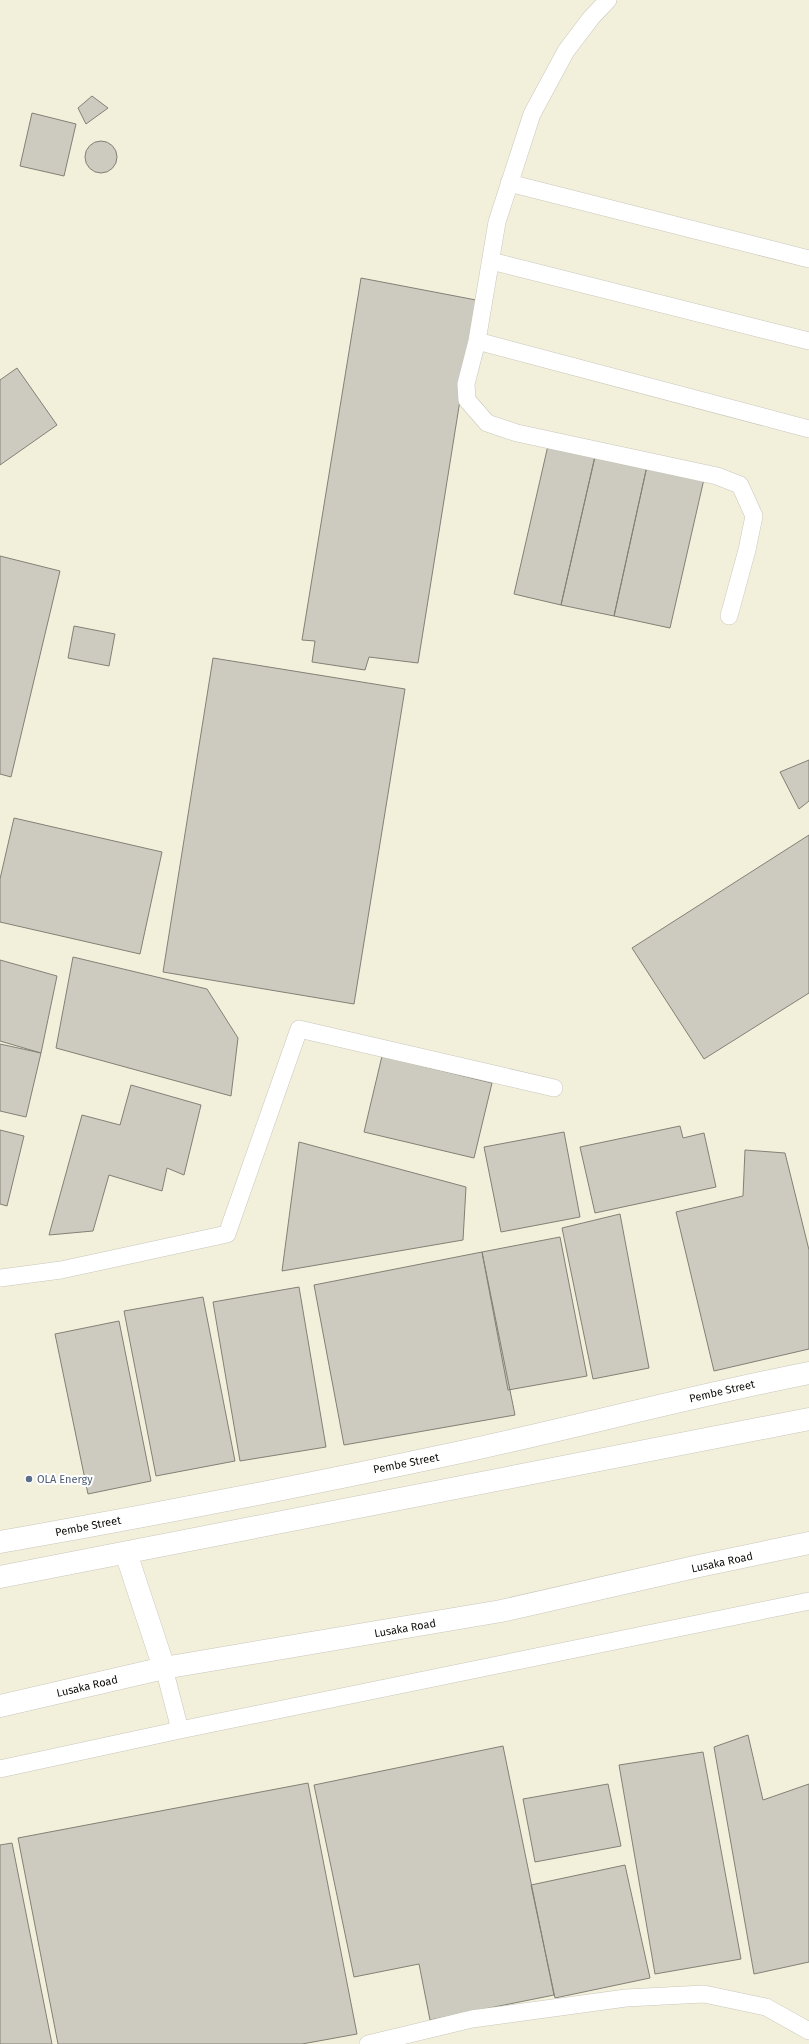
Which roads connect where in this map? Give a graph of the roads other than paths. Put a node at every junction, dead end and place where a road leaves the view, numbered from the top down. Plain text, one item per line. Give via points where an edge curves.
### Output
1 (608, 0) edge
2 (509, 183) junction
3 (809, 258) edge
4 (491, 261) junction
5 (477, 341) junction
6 (809, 342) edge
7 (809, 429) edge
8 (729, 616) dead end
9 (554, 1088) dead end
10 (0, 1278) edge
11 (809, 1373) edge
12 (809, 1419) edge
13 (0, 1542) edge
14 (809, 1543) edge
15 (126, 1553) junction
16 (0, 1577) edge
17 (809, 1601) edge
18 (164, 1668) junction
19 (0, 1706) edge
20 (180, 1730) junction
21 (0, 1769) edge
22 (809, 2031) edge
23 (368, 2044) edge

1 - 2 lane via 566,51 532,114
2 - 3 lane
2 - 4 lane via 497,222
4 - 5 lane
4 - 6 lane
5 - 7 lane
5 - 8 lane via 466,384 466,400 487,423 517,433 716,476 740,485 754,516
9 - 10 lane via 299,1029 227,1234 61,1270
11 - 13 main road, Pembe Street via 461,1452
12 - 15 main road
14 - 18 main road, Lusaka Road via 501,1611
15 - 16 main road
15 - 18 main road
17 - 20 lane
18 - 19 main road, Lusaka Road
18 - 20 lane
20 - 21 lane
22 - 23 lane via 766,2007 704,1994 626,1998 472,2019

